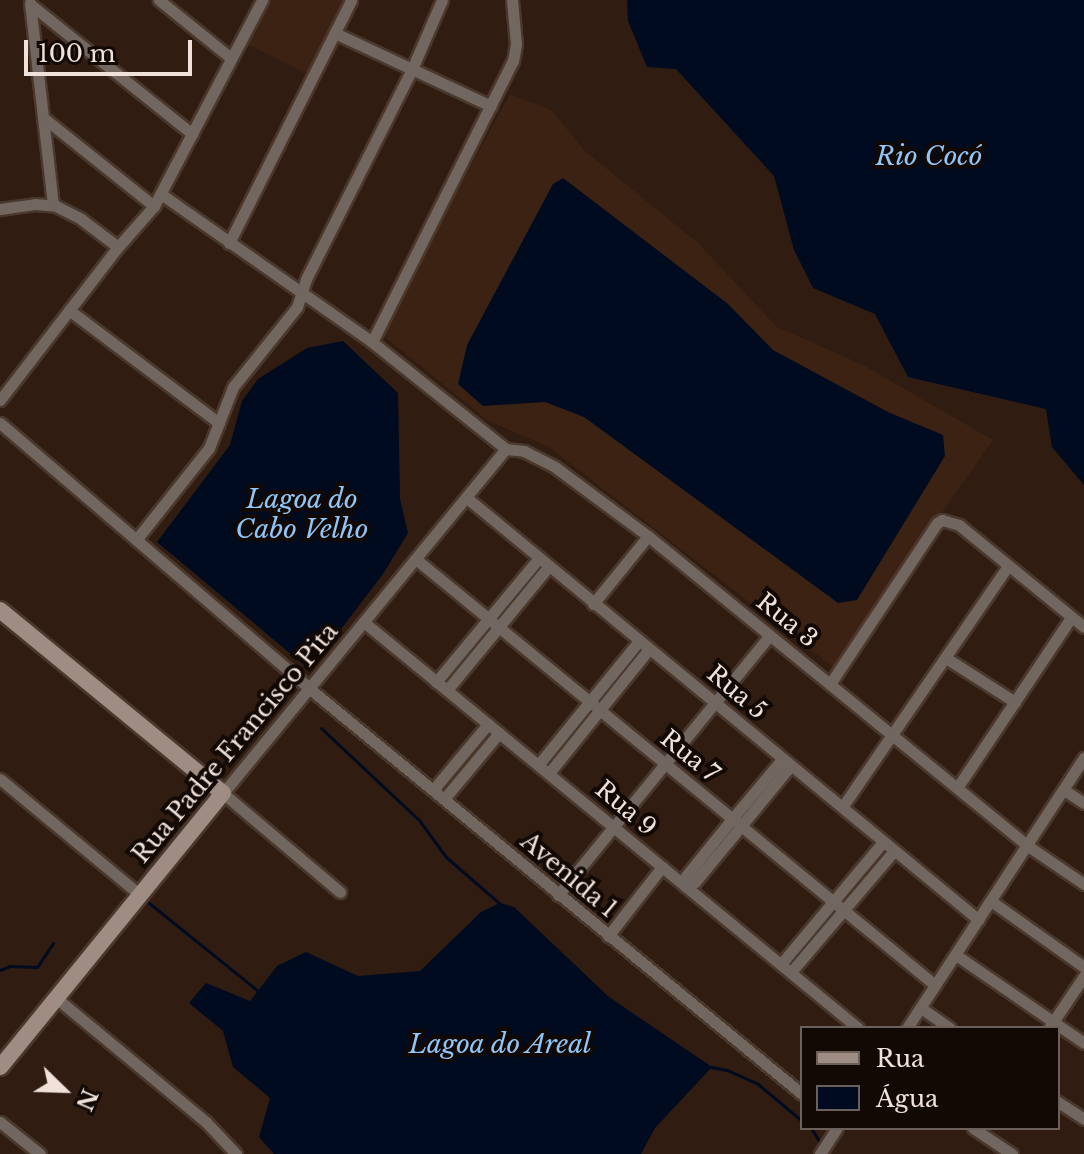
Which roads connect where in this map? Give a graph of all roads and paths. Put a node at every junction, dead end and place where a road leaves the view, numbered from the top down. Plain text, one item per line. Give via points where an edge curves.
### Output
1 (159, 0) edge
2 (262, 0) edge
3 (351, 0) edge
4 (442, 0) edge
5 (512, 0) edge
6 (30, 2) edge
7 (335, 33) junction
8 (231, 58) junction
9 (412, 69) junction
10 (491, 106) junction
11 (45, 119) junction
12 (192, 134) junction
13 (161, 194) junction
14 (53, 205) junction
15 (154, 206) junction
16 (0, 209) edge
17 (229, 243) junction
18 (118, 247) junction
19 (301, 292) junction
20 (69, 310) junction
21 (372, 342) junction
22 (0, 400) edge
23 (0, 423) edge
24 (219, 423) junction
25 (506, 449) junction
26 (467, 498) junction
27 (648, 536) junction
28 (136, 540) junction
29 (538, 559) junction
30 (417, 560) junction
31 (548, 567) junction
32 (1007, 567) junction
33 (593, 604) junction
34 (0, 610) edge
35 (1071, 618) junction
36 (489, 619) junction
37 (365, 623) junction
38 (1084, 627) edge
39 (499, 628) junction
40 (770, 635) junction
41 (644, 645) junction
42 (946, 658) junction
43 (436, 682) junction
44 (830, 684) junction
45 (310, 689) junction
46 (447, 690) junction
47 (1015, 702) junction
48 (590, 703) junction
49 (716, 704) junction
50 (600, 711) junction
51 (488, 724) junction
52 (499, 733) junction
53 (894, 736) junction
54 (1084, 758) edge
55 (787, 762) junction
56 (539, 764) junction
57 (666, 764) junction
58 (549, 773) junction
59 (0, 779) edge
60 (957, 788) junction
61 (433, 790) junction
62 (1064, 790) junction
63 (223, 793) junction
64 (444, 799) junction
65 (1084, 803) edge
66 (843, 806) junction
67 (736, 822) junction
68 (614, 828) junction
69 (883, 842) junction
70 (1028, 846) junction
71 (894, 851) junction
72 (662, 867) junction
73 (1084, 884) edge
74 (685, 886) junction
75 (340, 892) dead end
76 (140, 895) junction
77 (558, 895) junction
78 (991, 901) junction
79 (833, 903) junction
80 (843, 912) junction
81 (979, 920) junction
82 (608, 936) junction
83 (956, 955) junction
84 (781, 964) junction
85 (1084, 967) edge
86 (791, 972) junction
87 (1084, 976) edge
88 (935, 985) junction
89 (55, 997) junction
90 (921, 1008) junction
91 (1051, 1025) edge
92 (856, 1026) edge
93 (908, 1026) edge
94 (947, 1026) edge
95 (1060, 1030) edge
96 (1084, 1043) edge
97 (0, 1067) edge
98 (800, 1092) edge
99 (1060, 1103) edge
100 (1084, 1119) edge
101 (0, 1122) edge
102 (836, 1130) edge
103 (979, 1130) edge
104 (824, 1148) edge
105 (40, 1154) edge
106 (236, 1154) edge
107 (1012, 1154) edge

1 - 8 street
2 - 8 street
3 - 7 street
4 - 9 street
5 - 10 street via 516,53
6 - 11 street
6 - 12 street
7 - 9 street
7 - 17 street
8 - 12 street
9 - 10 street
9 - 19 street
10 - 21 street
11 - 14 street
11 - 15 street
12 - 13 street
13 - 15 street
13 - 17 street
14 - 16 street
14 - 18 street
15 - 18 street
17 - 19 street
18 - 20 street
19 - 21 street
19 - 24 street via 297,307 233,387
20 - 22 street
20 - 24 street
21 - 25 street
23 - 28 street, Avenida 1
24 - 28 street via 209,448
25 - 26 street, Rua Padre Francisco Pita
25 - 27 street, Rua 3 via 524,451 555,467
26 - 29 street, Rua 5
26 - 30 street, Rua Padre Francisco Pita
27 - 33 street
27 - 40 street, Rua 3
28 - 45 street, Avenida 1
29 - 31 street, Rua 5
29 - 36 street
30 - 36 street, Rua 7
30 - 37 street, Rua Padre Francisco Pita
31 - 33 street, Rua 5
31 - 39 street
32 - 35 street
32 - 42 street
32 - 44 street via 959,525 937,523
33 - 41 street, Rua 5
34 - 63 street
35 - 38 street
35 - 47 street
36 - 39 street, Rua 7
36 - 43 street
37 - 43 street, Rua 9
37 - 45 street, Rua Padre Francisco Pita
39 - 46 street
39 - 48 street, Rua 7
40 - 44 street, Rua 3
40 - 49 street
41 - 48 street
41 - 49 street, Rua 5
41 - 50 street
42 - 47 street
42 - 53 street
43 - 46 street, Rua 9
44 - 53 street, Rua 3
45 - 61 street, Avenida 1
45 - 63 street, Rua Padre Francisco Pita
46 - 51 street, Rua 9
47 - 60 street
48 - 50 street, Rua 7
48 - 56 street
49 - 55 street, Rua 5
49 - 57 street
50 - 57 street, Rua 7
50 - 58 street
51 - 52 street, Rua 9
51 - 61 street
52 - 56 street, Rua 9
52 - 64 street
53 - 60 street, Rua 3
53 - 66 street
54 - 62 street
55 - 66 street, Rua 5
55 - 67 street via 779,763
56 - 58 street, Rua 9
57 - 67 street, Rua 7
57 - 68 street
58 - 68 street, Rua 9
59 - 76 street
60 - 70 street, Rua 3
61 - 64 street, Avenida 1
62 - 65 street
62 - 70 street
63 - 75 street
63 - 76 street, Rua Padre Francisco Pita
64 - 77 street, Avenida 1
66 - 69 street, Rua 5
67 - 74 street via 686,876
67 - 79 street, Rua 7
68 - 72 street, Rua 9
68 - 77 street
69 - 71 street, Rua 5
69 - 79 street
70 - 73 street, Rua 3
70 - 78 street
71 - 80 street
71 - 81 street, Rua 5
72 - 74 street, Rua 9
72 - 82 street
74 - 84 street, Rua 9
76 - 89 street, Rua Padre Francisco Pita
77 - 82 street, Avenida 1
78 - 81 street
78 - 85 street
79 - 80 street, Rua 7
79 - 84 street
80 - 86 street
80 - 88 street, Rua 7
81 - 83 street
82 - 98 street, Avenida 1
83 - 88 street
83 - 91 street
84 - 86 street, Rua 9
86 - 92 street, Rua 9
87 - 91 street
88 - 90 street
89 - 97 street, Rua Padre Francisco Pita
89 - 106 street via 206,1122
90 - 93 street
90 - 94 street
95 - 96 street
99 - 100 street
101 - 105 street
102 - 104 street
103 - 107 street

